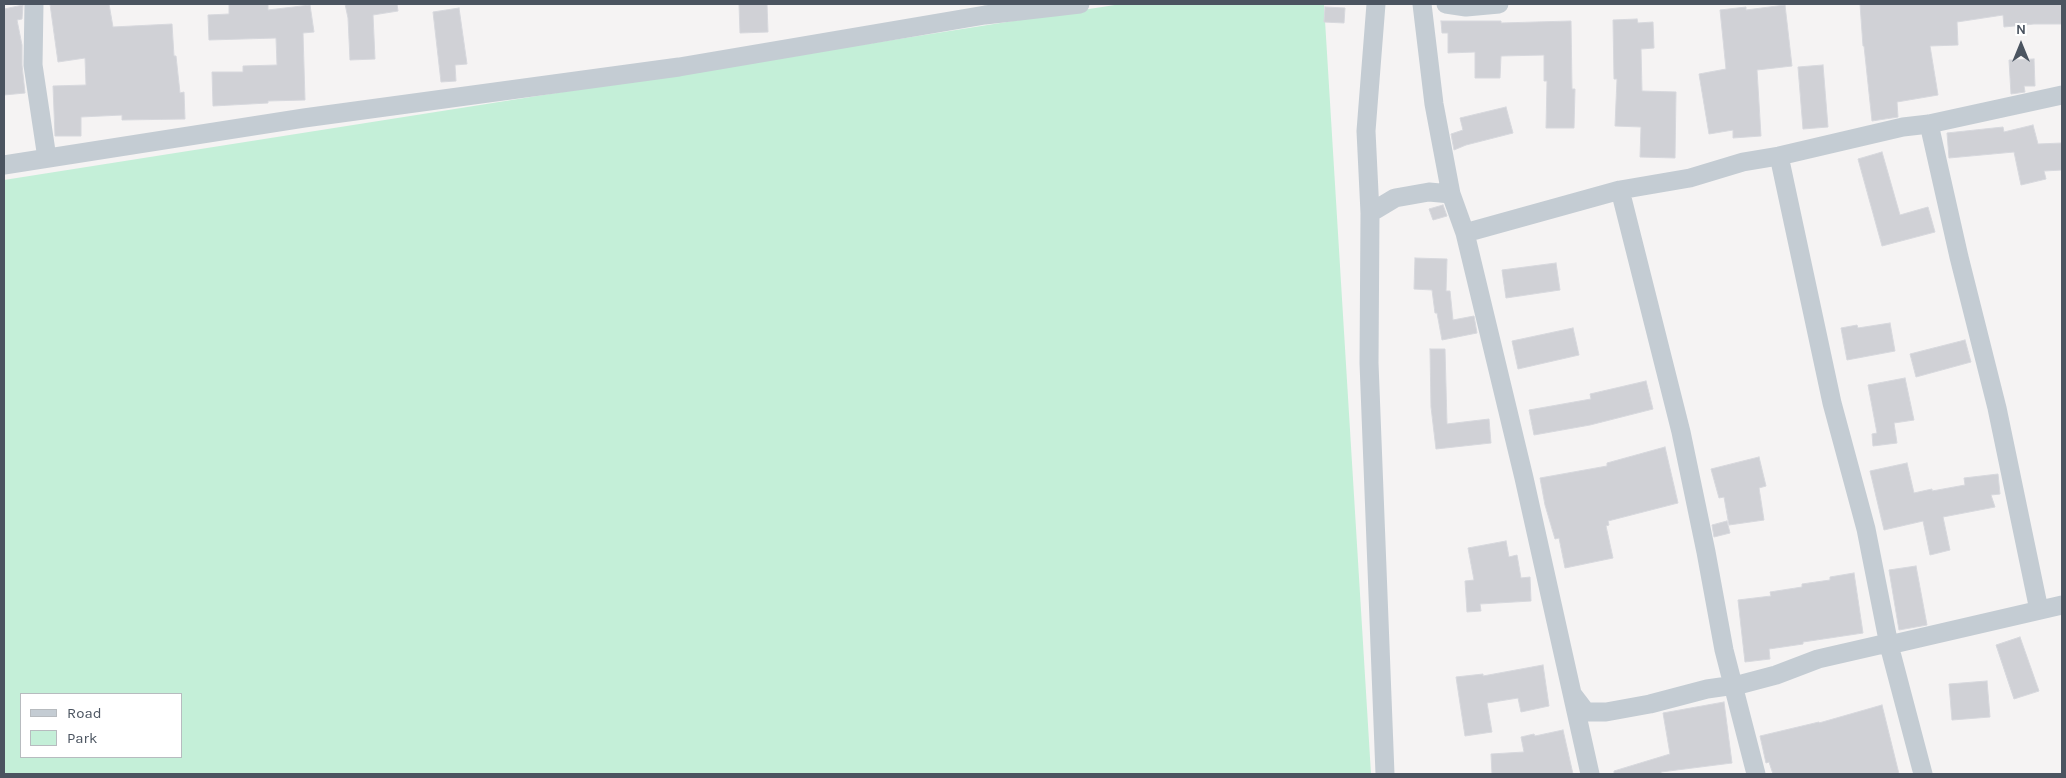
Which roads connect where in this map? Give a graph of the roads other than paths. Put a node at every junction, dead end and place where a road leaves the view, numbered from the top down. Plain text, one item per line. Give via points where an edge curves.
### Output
1 (34, 4) edge
2 (1080, 4) edge
3 (1376, 4) edge
4 (1422, 4) edge
5 (1446, 4) edge
6 (1499, 4) edge
7 (2062, 95) edge
8 (1929, 124) junction
9 (1779, 156) junction
10 (47, 158) junction
11 (4, 165) edge
12 (1620, 190) junction
13 (1451, 194) junction
14 (1370, 213) junction
15 (1465, 233) junction
16 (2062, 605) edge
17 (2039, 610) junction
18 (1889, 646) junction
19 (1733, 685) junction
20 (1572, 694) junction
21 (1385, 774) edge
22 (1590, 774) edge
23 (1756, 774) edge
24 (1923, 774) edge

1 - 10 street via 33,65
2 - 10 street via 986,15 679,67 304,118
3 - 14 street via 1366,131
4 - 13 street via 1434,104
5 - 6 street via 1466,8
7 - 8 street
8 - 9 street via 1902,127
8 - 17 street via 1997,408
9 - 12 street via 1743,162 1690,178
9 - 18 street via 1832,403 1866,529
10 - 11 street
12 - 15 street
12 - 19 street via 1680,432
13 - 14 street via 1429,192 1395,198
13 - 15 street
14 - 21 street via 1369,363
15 - 20 street
16 - 17 street
17 - 18 street
18 - 19 street via 1879,645 1818,659 1776,675
18 - 24 street
19 - 20 street via 1606,712 1586,712
19 - 23 street
20 - 22 street

